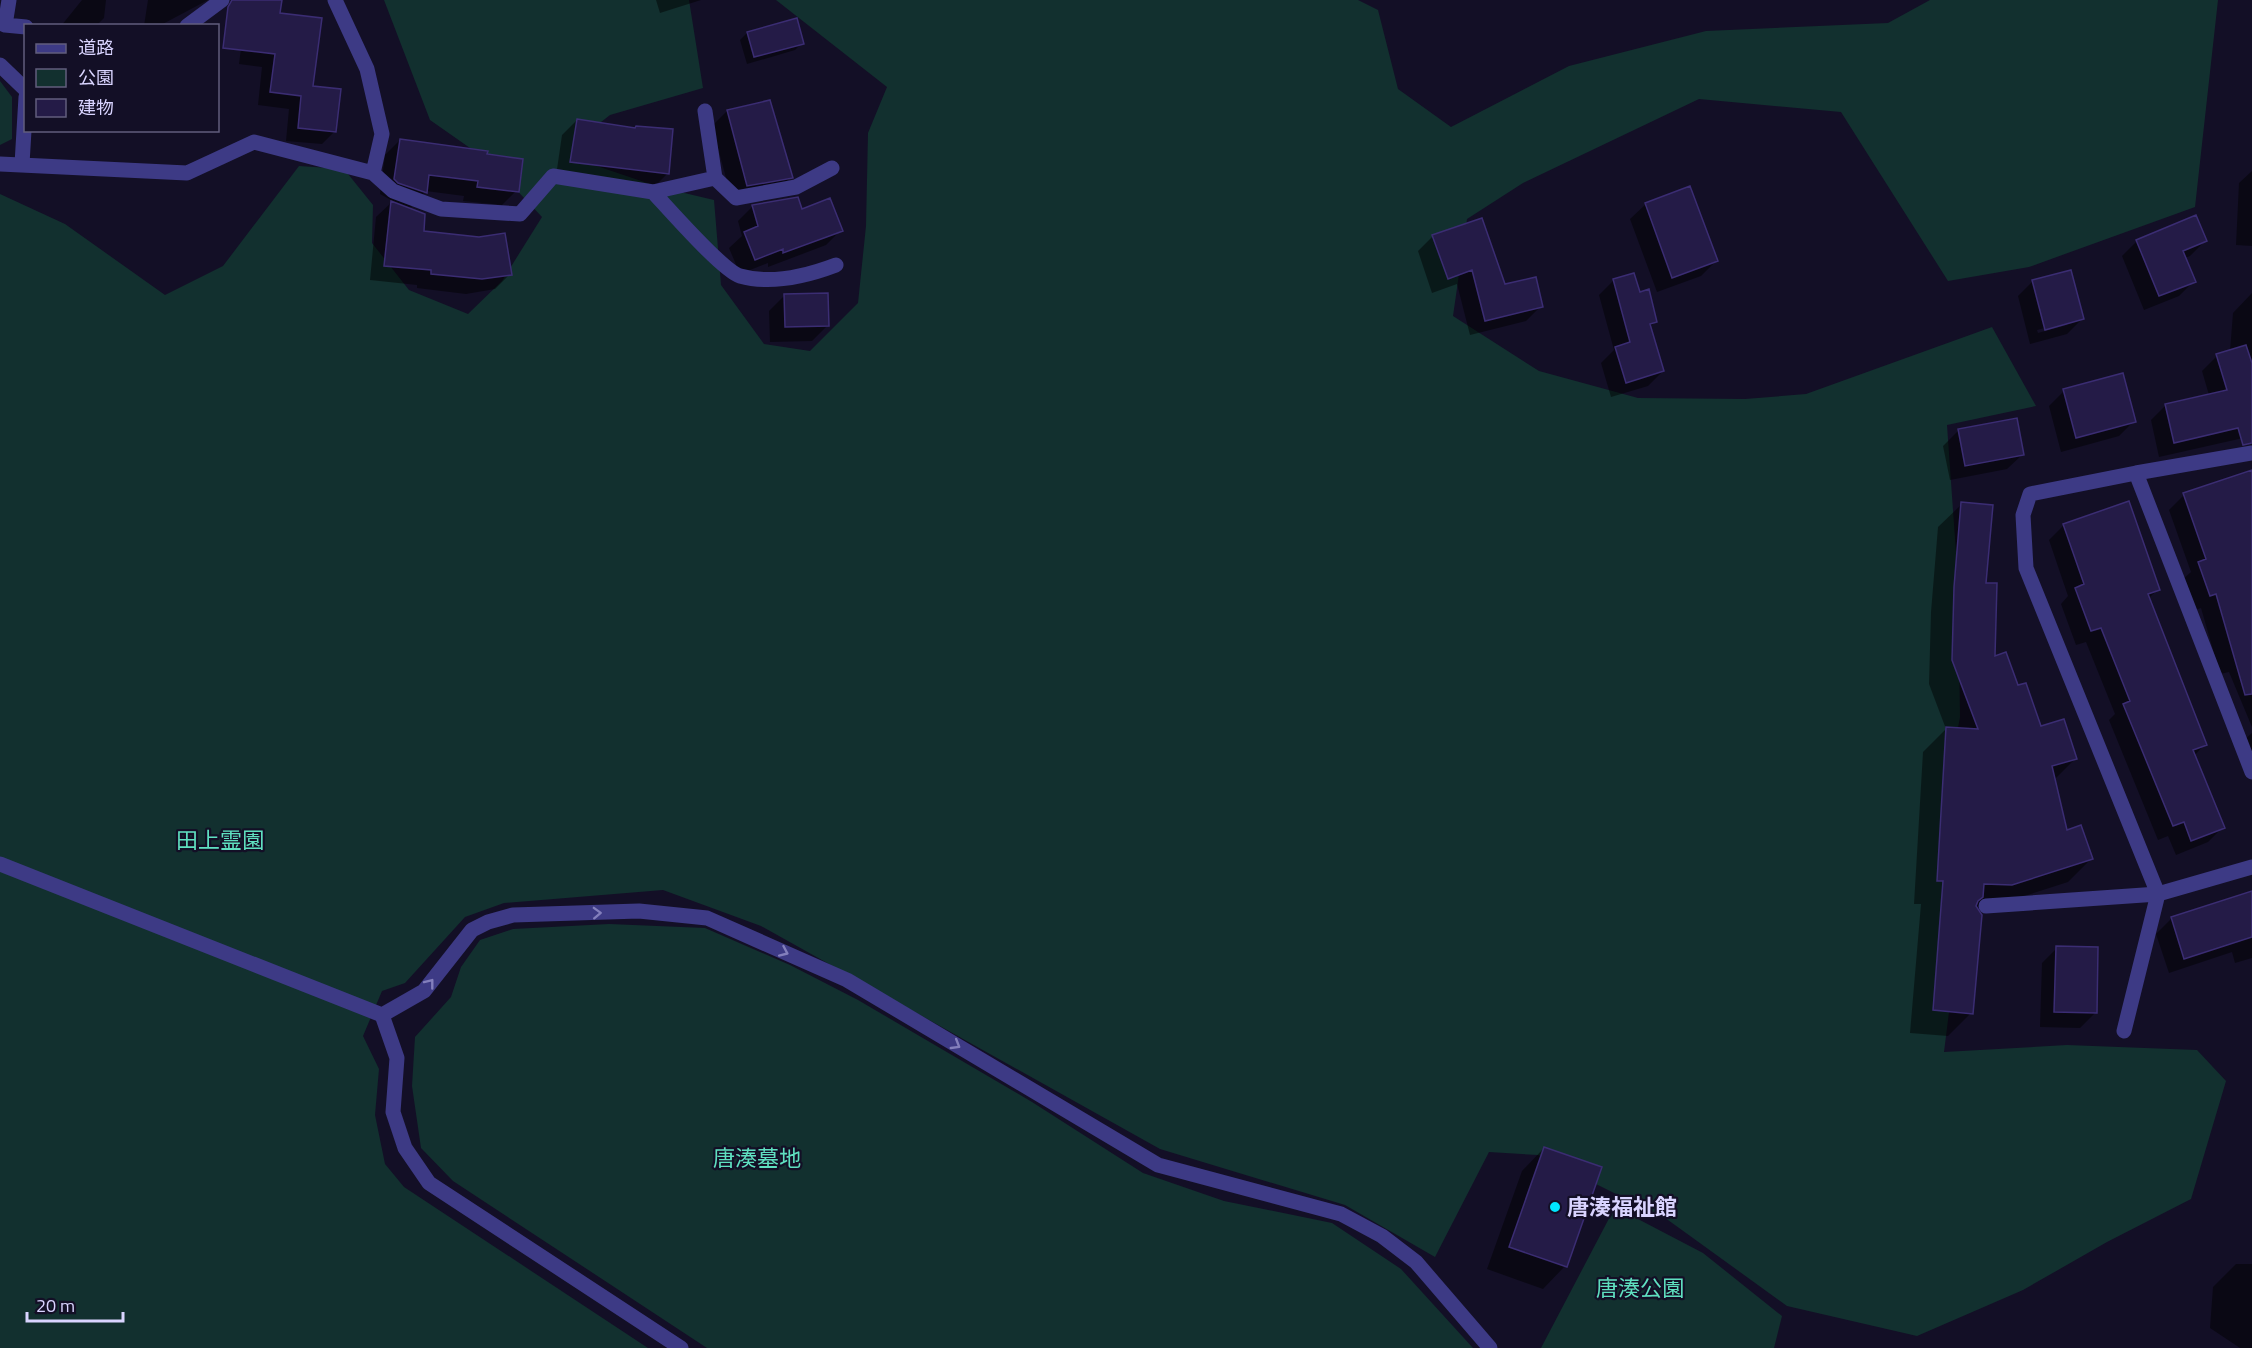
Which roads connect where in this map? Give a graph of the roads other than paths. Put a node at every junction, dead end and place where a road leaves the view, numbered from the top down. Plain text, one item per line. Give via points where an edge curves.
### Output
1 (9, 0) edge
2 (222, 0) edge
3 (335, 0) edge
4 (3, 24) edge
5 (190, 24) edge
6 (24, 27) edge
7 (0, 65) edge
8 (24, 88) edge
9 (705, 111) dead end
10 (24, 130) edge
11 (0, 164) edge
12 (22, 164) junction
13 (832, 168) dead end
14 (373, 173) junction
15 (715, 178) junction
16 (653, 192) junction
17 (836, 265) dead end
18 (2252, 453) edge
19 (2136, 472) junction
20 (2252, 772) edge
21 (0, 864) edge
22 (2252, 867) edge
23 (2158, 894) junction
24 (1986, 906) dead end
25 (382, 1015) junction
26 (2124, 1031) dead end
27 (1487, 1345) edge
28 (681, 1348) edge

1 - 4 street
2 - 5 street
3 - 14 street via 367,69 382,134
4 - 6 street
7 - 8 street
9 - 15 street
10 - 12 street
11 - 12 street
12 - 14 street via 188,173 254,142
13 - 15 street via 796,187 736,198
14 - 16 street via 393,191 441,209 520,214 553,176
15 - 16 street
16 - 17 street via 738,276 773,279 810,275
18 - 19 street
19 - 20 street
19 - 23 street via 2030,494 2023,515 2025,558
21 - 25 street
22 - 23 street
23 - 24 street
23 - 26 street
25 -> 27 street via 424,991 471,930 488,922 513,915 639,911 707,918 847,980 1158,1165 1341,1214 1382,1236 1416,1262
25 - 28 street via 397,1058 393,1112 405,1148 429,1183

